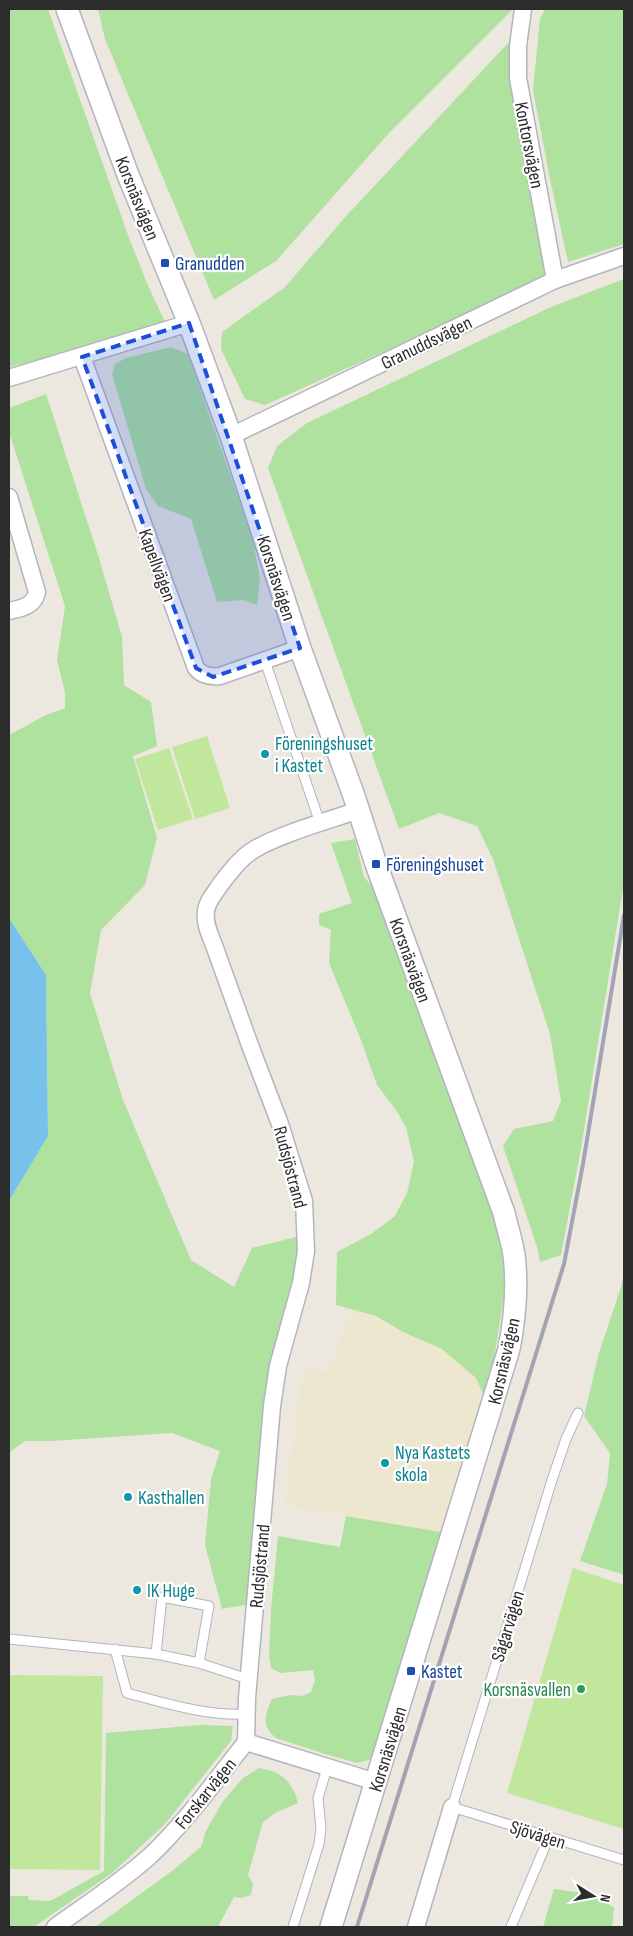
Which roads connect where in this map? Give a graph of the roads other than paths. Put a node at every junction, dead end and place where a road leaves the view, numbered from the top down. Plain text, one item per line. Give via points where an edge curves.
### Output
1 (67, 9) edge
2 (523, 9) edge
3 (624, 256) edge
4 (555, 280) junction
5 (189, 323) junction
6 (82, 357) junction
7 (9, 378) edge
8 (231, 436) junction
9 (9, 497) edge
10 (9, 611) edge
11 (300, 648) junction
12 (266, 661) junction
13 (358, 810) junction
14 (320, 823) junction
15 (578, 1413) dead end
16 (9, 1639) edge
17 (115, 1649) junction
18 (156, 1654) junction
19 (199, 1663) junction
20 (248, 1678) junction
21 (246, 1714) junction
22 (246, 1742) junction
23 (327, 1768) junction
24 (376, 1782) junction
25 (452, 1807) junction
26 (549, 1837) junction
27 (624, 1860) edge
28 (56, 1927) edge
29 (293, 1927) edge
30 (331, 1927) edge
31 (416, 1927) edge
32 (511, 1927) edge

1 - 5 street, Korsnäsvägen via 128,175
2 - 4 street, Kontorsvägen via 518,78
3 - 4 street, Granuddsvägen
4 - 8 street, Granuddsvägen
5 - 6 street
5 - 8 street, Korsnäsvägen
6 - 7 street
6 - 12 street, Kapellvägen via 196,668 206,676 220,676
8 - 11 street, Korsnäsvägen
9 - 10 street via 37,592 30,604
11 - 12 street, Kapellvägen
11 - 13 street, Korsnäsvägen
12 - 14 lane
13 - 14 street, Rudsjöstrand
13 - 24 street, Korsnäsvägen via 504,1213 517,1288 509,1349
14 - 20 street, Rudsjöstrand via 254,850 241,860 227,875 206,911 215,948 283,1133 304,1201 306,1241 301,1283 275,1386
15 - 25 lane, Sågarvägen via 552,1480
16 - 17 lane
17 - 18 lane
17 - 21 lane via 127,1694 232,1715
18 - 19 lane
18 - 19 lane via 162,1597 208,1606
19 - 20 lane
20 - 21 street, Rudsjöstrand
21 - 22 street, Rudsjöstrand
22 - 23 street, Forskarvägen
22 - 28 street, Forskarvägen via 178,1827 150,1856
23 - 24 street, Forskarvägen
23 - 29 lane via 318,1798 319,1844
24 - 30 street, Korsnäsvägen
25 - 26 lane, Sjövägen
25 - 31 street, Sågarvägen
26 - 27 lane, Sjövägen
26 - 32 lane

